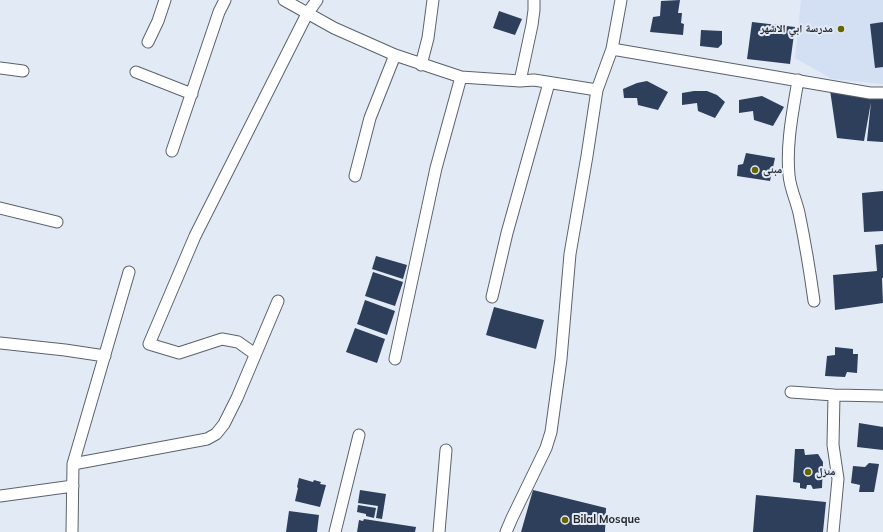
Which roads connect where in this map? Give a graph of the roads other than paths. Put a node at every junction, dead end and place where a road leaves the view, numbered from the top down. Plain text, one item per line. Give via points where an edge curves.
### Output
1 (165, 0) edge
2 (225, 0) edge
3 (284, 0) edge
4 (318, 0) edge
5 (433, 0) edge
6 (534, 0) edge
7 (621, 0) edge
8 (307, 14) junction
9 (148, 42) dead end
10 (612, 49) junction
11 (395, 55) junction
12 (421, 65) junction
13 (0, 68) edge
14 (23, 71) dead end
15 (136, 72) dead end
16 (461, 77) junction
17 (798, 80) junction
18 (520, 81) junction
19 (549, 83) junction
20 (597, 90) junction
21 (883, 93) edge
22 (192, 94) junction
23 (172, 151) dead end
24 (355, 176) dead end
25 (0, 208) edge
26 (56, 222) dead end
27 (129, 272) dead end
28 (492, 298) dead end
29 (278, 301) dead end
30 (814, 301) dead end
31 (0, 343) edge
32 (255, 354) junction
33 (105, 356) junction
34 (395, 359) dead end
35 (791, 392) dead end
36 (834, 395) junction
37 (883, 396) edge
38 (359, 435) dead end
39 (446, 450) dead end
40 (73, 464) junction
41 (73, 486) junction
42 (0, 496) edge
43 (72, 532) edge
44 (334, 532) edge
45 (439, 532) edge
46 (506, 532) edge
47 (833, 532) edge

1 - 9 street
2 - 22 street
3 - 8 street
4 - 8 street
5 - 12 street
6 - 18 street via 532,25
7 - 10 street
8 - 11 street
8 - 32 street via 195,236 149,344 179,353 222,339 238,342
10 - 17 street
10 - 20 street
11 - 12 street
11 - 24 street via 370,118
12 - 16 street
13 - 14 street
15 - 22 street
16 - 18 street
16 - 34 street via 436,168
17 - 21 street
17 - 30 street via 789,140 789,175 807,254
18 - 19 street
19 - 20 street
19 - 28 street via 507,233
20 - 46 street via 570,254 561,359 551,432 546,448
22 - 23 street
25 - 26 street
27 - 33 street
29 - 32 street
31 - 33 street
32 - 40 street via 224,424 216,434 207,439
33 - 40 street
35 - 36 street
36 - 37 street
36 - 47 street via 833,445 838,479
38 - 44 street
39 - 45 street
40 - 41 street
41 - 42 street
41 - 43 street

